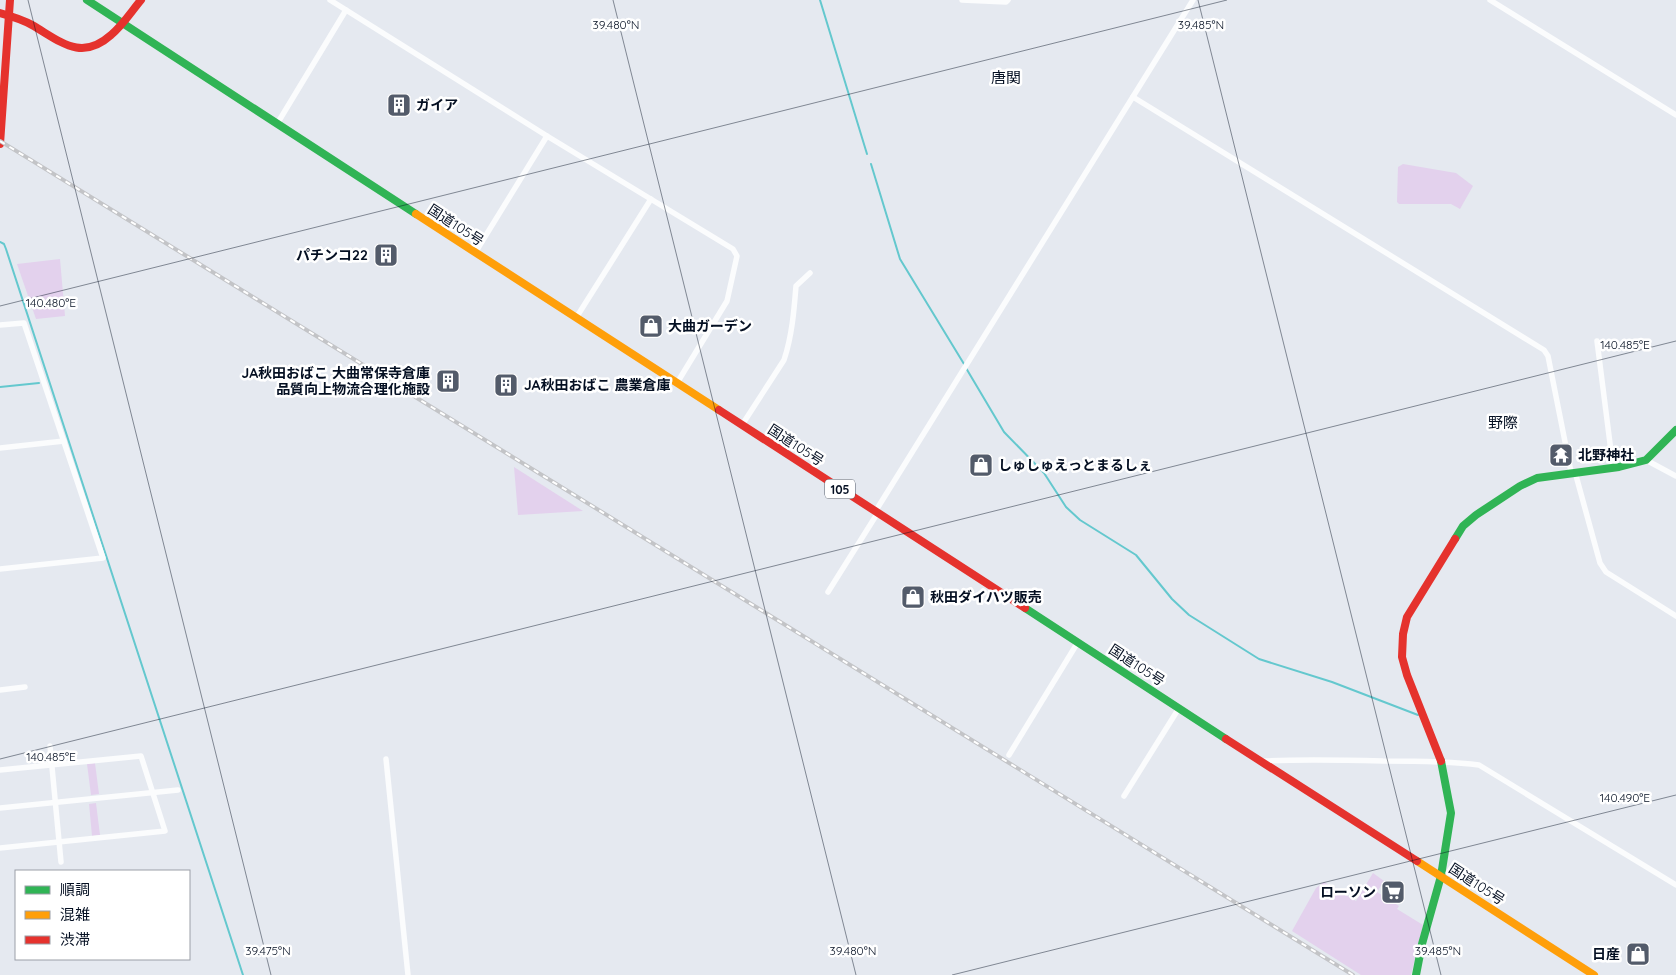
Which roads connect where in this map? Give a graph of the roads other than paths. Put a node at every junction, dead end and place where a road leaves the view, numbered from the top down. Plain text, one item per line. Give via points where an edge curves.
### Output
1 (10, 0) edge
2 (87, 0) edge
3 (141, 0) edge
4 (330, 0) edge
5 (962, 0) edge
6 (1008, 0) edge
7 (1193, 0) edge
8 (1490, 0) edge
9 (346, 10) junction
10 (0, 13) edge
11 (121, 23) junction
12 (1133, 97) junction
13 (1676, 115) edge
14 (277, 124) junction
15 (547, 136) junction
16 (0, 144) edge
17 (651, 199) junction
18 (476, 253) junction
19 (810, 273) dead end
20 (576, 318) junction
21 (0, 325) edge
22 (1597, 340) dead end
23 (677, 383) junction
24 (742, 425) junction
25 (1676, 430) edge
26 (64, 441) junction
27 (0, 448) edge
28 (1646, 460) junction
29 (1613, 467) junction
30 (1573, 472) junction
31 (1676, 476) edge
32 (876, 513) junction
33 (0, 569) edge
34 (828, 592) dead end
35 (1676, 616) edge
36 (1078, 642) junction
37 (25, 687) dead end
38 (0, 690) edge
39 (1179, 708) junction
40 (50, 746) dead end
41 (1009, 755) dead end
42 (386, 759) dead end
43 (1262, 762) junction
44 (1441, 762) junction
45 (52, 765) junction
46 (0, 770) edge
47 (178, 790) dead end
48 (153, 793) junction
49 (1124, 796) dead end
50 (56, 803) junction
51 (0, 808) edge
52 (60, 842) junction
53 (0, 848) edge
54 (62, 862) dead end
55 (1441, 876) junction
56 (1676, 885) edge
57 (408, 975) edge
58 (1416, 975) edge
59 (1594, 975) edge

1 - 16 main road
2 - 11 main road, 国道105号 / 105
3 - 11 main road
4 - 9 street
5 - 6 street
7 - 12 street
8 - 13 street
9 - 14 street
9 - 15 street
10 - 11 main road via 22,20 79,49 96,46
11 - 14 main road, 国道105号 / 105
12 - 30 street via 1544,350 1548,356
12 - 32 street
14 - 18 main road, 国道105号 / 105
15 - 17 street
15 - 18 street
17 - 20 street
17 - 23 street via 733,249 736,256 726,300
18 - 20 main road, 国道105号 / 105
19 - 24 street via 796,286 794,314 784,360
20 - 23 main road, 国道105号 / 105
21 - 26 street via 24,323
22 - 29 street
23 - 24 main road, 国道105号 / 105
24 - 32 main road, 国道105号 / 105
25 - 28 main road
26 - 27 street
26 - 33 street via 103,558
28 - 29 main road
28 - 31 street
29 - 30 main road
30 - 35 street via 1600,563 1606,572
30 - 44 main road via 1537,478 1520,486 1463,526 1407,617 1402,657
32 - 34 street
32 - 36 main road, 国道105号 / 105
36 - 39 main road, 国道105号 / 105
36 - 41 street
37 - 38 street
39 - 43 main road, 国道105号 / 105
39 - 49 street
40 - 45 street
42 - 57 street
43 - 44 street
43 - 55 main road, 国道105号 / 105
44 - 55 main road via 1451,813
44 - 56 street via 1479,765 1492,771
45 - 46 street
45 - 48 street via 141,756
45 - 50 street
47 - 48 street
48 - 50 street
48 - 52 street via 165,832
50 - 51 street
50 - 52 street
52 - 53 street
52 - 54 street
55 - 58 main road
55 - 59 main road, 国道105号 / 105

